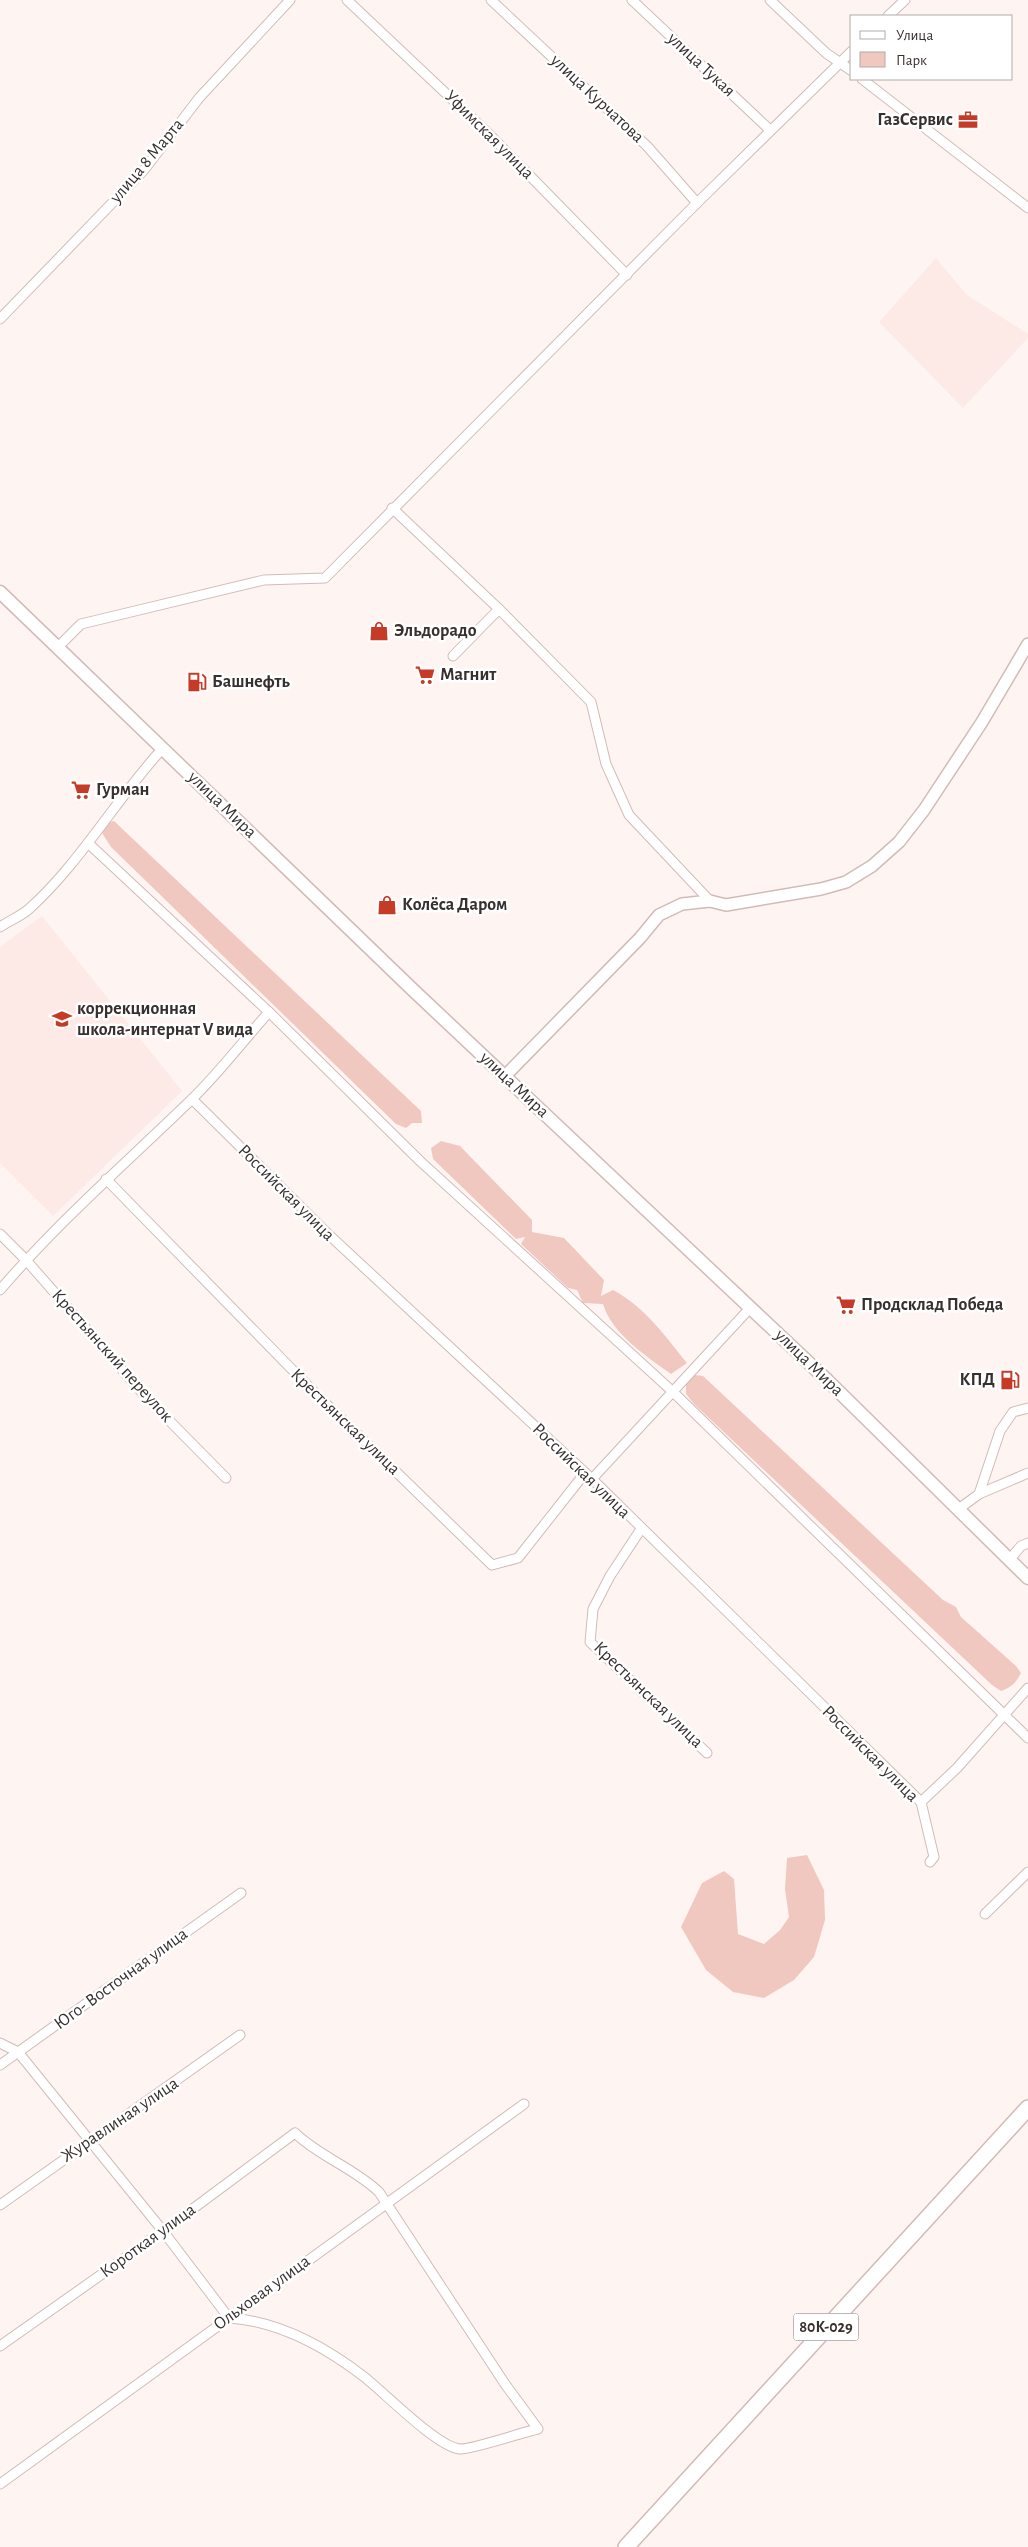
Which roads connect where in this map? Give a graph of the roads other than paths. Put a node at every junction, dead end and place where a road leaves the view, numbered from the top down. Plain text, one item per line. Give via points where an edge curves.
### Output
1 (290, 0) edge
2 (347, 0) edge
3 (491, 0) edge
4 (632, 0) edge
5 (770, 0) edge
6 (905, 0) edge
7 (889, 15) edge
8 (850, 53) edge
9 (841, 62) junction
10 (850, 69) edge
11 (863, 80) edge
12 (770, 130) junction
13 (697, 203) junction
14 (1028, 208) edge
15 (627, 275) junction
16 (0, 319) edge
17 (392, 508) junction
18 (0, 592) edge
19 (499, 609) junction
20 (1028, 644) edge
21 (58, 647) junction
22 (453, 656) dead end
23 (163, 748) junction
24 (88, 843) junction
25 (710, 901) junction
26 (0, 927) edge
27 (269, 1012) junction
28 (505, 1076) junction
29 (192, 1099) junction
30 (106, 1179) junction
31 (0, 1234) edge
32 (26, 1260) junction
33 (0, 1290) edge
34 (751, 1308) junction
35 (672, 1391) junction
36 (1028, 1408) edge
37 (1028, 1473) edge
38 (588, 1476) junction
39 (226, 1478) dead end
40 (979, 1494) junction
41 (960, 1508) junction
42 (641, 1529) junction
43 (1028, 1543) edge
44 (1010, 1559) junction
45 (1028, 1578) edge
46 (1028, 1688) edge
47 (1004, 1714) junction
48 (1028, 1738) edge
49 (707, 1753) dead end
50 (921, 1802) junction
51 (930, 1862) dead end
52 (1028, 1872) edge
53 (241, 1893) dead end
54 (985, 1914) dead end
55 (240, 2035) dead end
56 (0, 2043) edge
57 (18, 2052) junction
58 (0, 2065) edge
59 (524, 2104) dead end
60 (1028, 2108) edge
61 (89, 2140) junction
62 (387, 2203) junction
63 (0, 2205) edge
64 (163, 2231) junction
65 (228, 2318) junction
66 (0, 2346) edge
67 (0, 2484) edge
68 (626, 2547) edge

1 - 16 street, улица 8 Марта via 198,98 144,170
2 - 15 street, Уфимская улица via 491,136
3 - 13 street, улица Курчатова via 647,146
4 - 12 street, улица Тукая
5 - 9 street via 826,53
6 - 7 street
8 - 9 street
9 - 10 street
9 - 12 street
11 - 14 street
12 - 13 street
13 - 15 street
15 - 17 street
17 - 19 street
17 - 21 street via 325,578 264,580 81,624
18 - 21 main road, улица Мира
19 - 22 street
19 - 25 street via 591,702 606,764 629,815
20 - 25 street via 924,810 900,842 872,866 846,882 821,890 726,905
21 - 23 main road, улица Мира
23 - 24 street via 139,774
23 - 28 main road, улица Мира
24 - 26 street via 28,910
24 - 27 street
25 - 28 street via 682,904 659,915
27 - 29 street
27 - 35 street via 420,1161
28 - 34 main road, улица Мира
29 - 30 street
29 - 38 street, Российская улица via 327,1234
30 - 32 street
30 - 38 street, Крестьянская улица via 316,1394 492,1565 518,1558
31 - 32 street, Крестьянский переулок
32 - 33 street
32 - 39 street, Крестьянский переулок via 145,1396
34 - 35 street
34 - 41 main road, улица Мира
35 - 38 street
35 - 47 street
36 - 40 street via 1013,1412 1000,1431
37 - 40 street
38 - 42 street, Российская улица
40 - 41 street
41 - 44 main road, улица Мира
42 - 49 street, Крестьянская улица via 593,1609 590,1642
42 - 50 street, Российская улица
43 - 44 street via 1020,1546
44 - 45 main road, улица Мира
46 - 47 street
47 - 48 street
47 - 50 street via 957,1768
50 - 51 street, Российская улица via 934,1857
52 - 54 street
53 - 57 street, Юго- Восточная улица
55 - 61 street, Журавлиная улица
56 - 57 street
57 - 58 street, Юго- Восточная улица
57 - 61 street
59 - 62 street, Ольховая улица
60 - 68 main road, 80К-029
61 - 63 street, Журавлиная улица
61 - 64 street
62 - 64 street, Короткая улица via 364,2178 310,2147 295,2133
62 - 65 street, Ольховая улица
62 - 65 street via 538,2429 461,2450 432,2434 363,2376 316,2346 253,2319
64 - 65 street
64 - 66 street, Короткая улица
65 - 67 street, Ольховая улица

